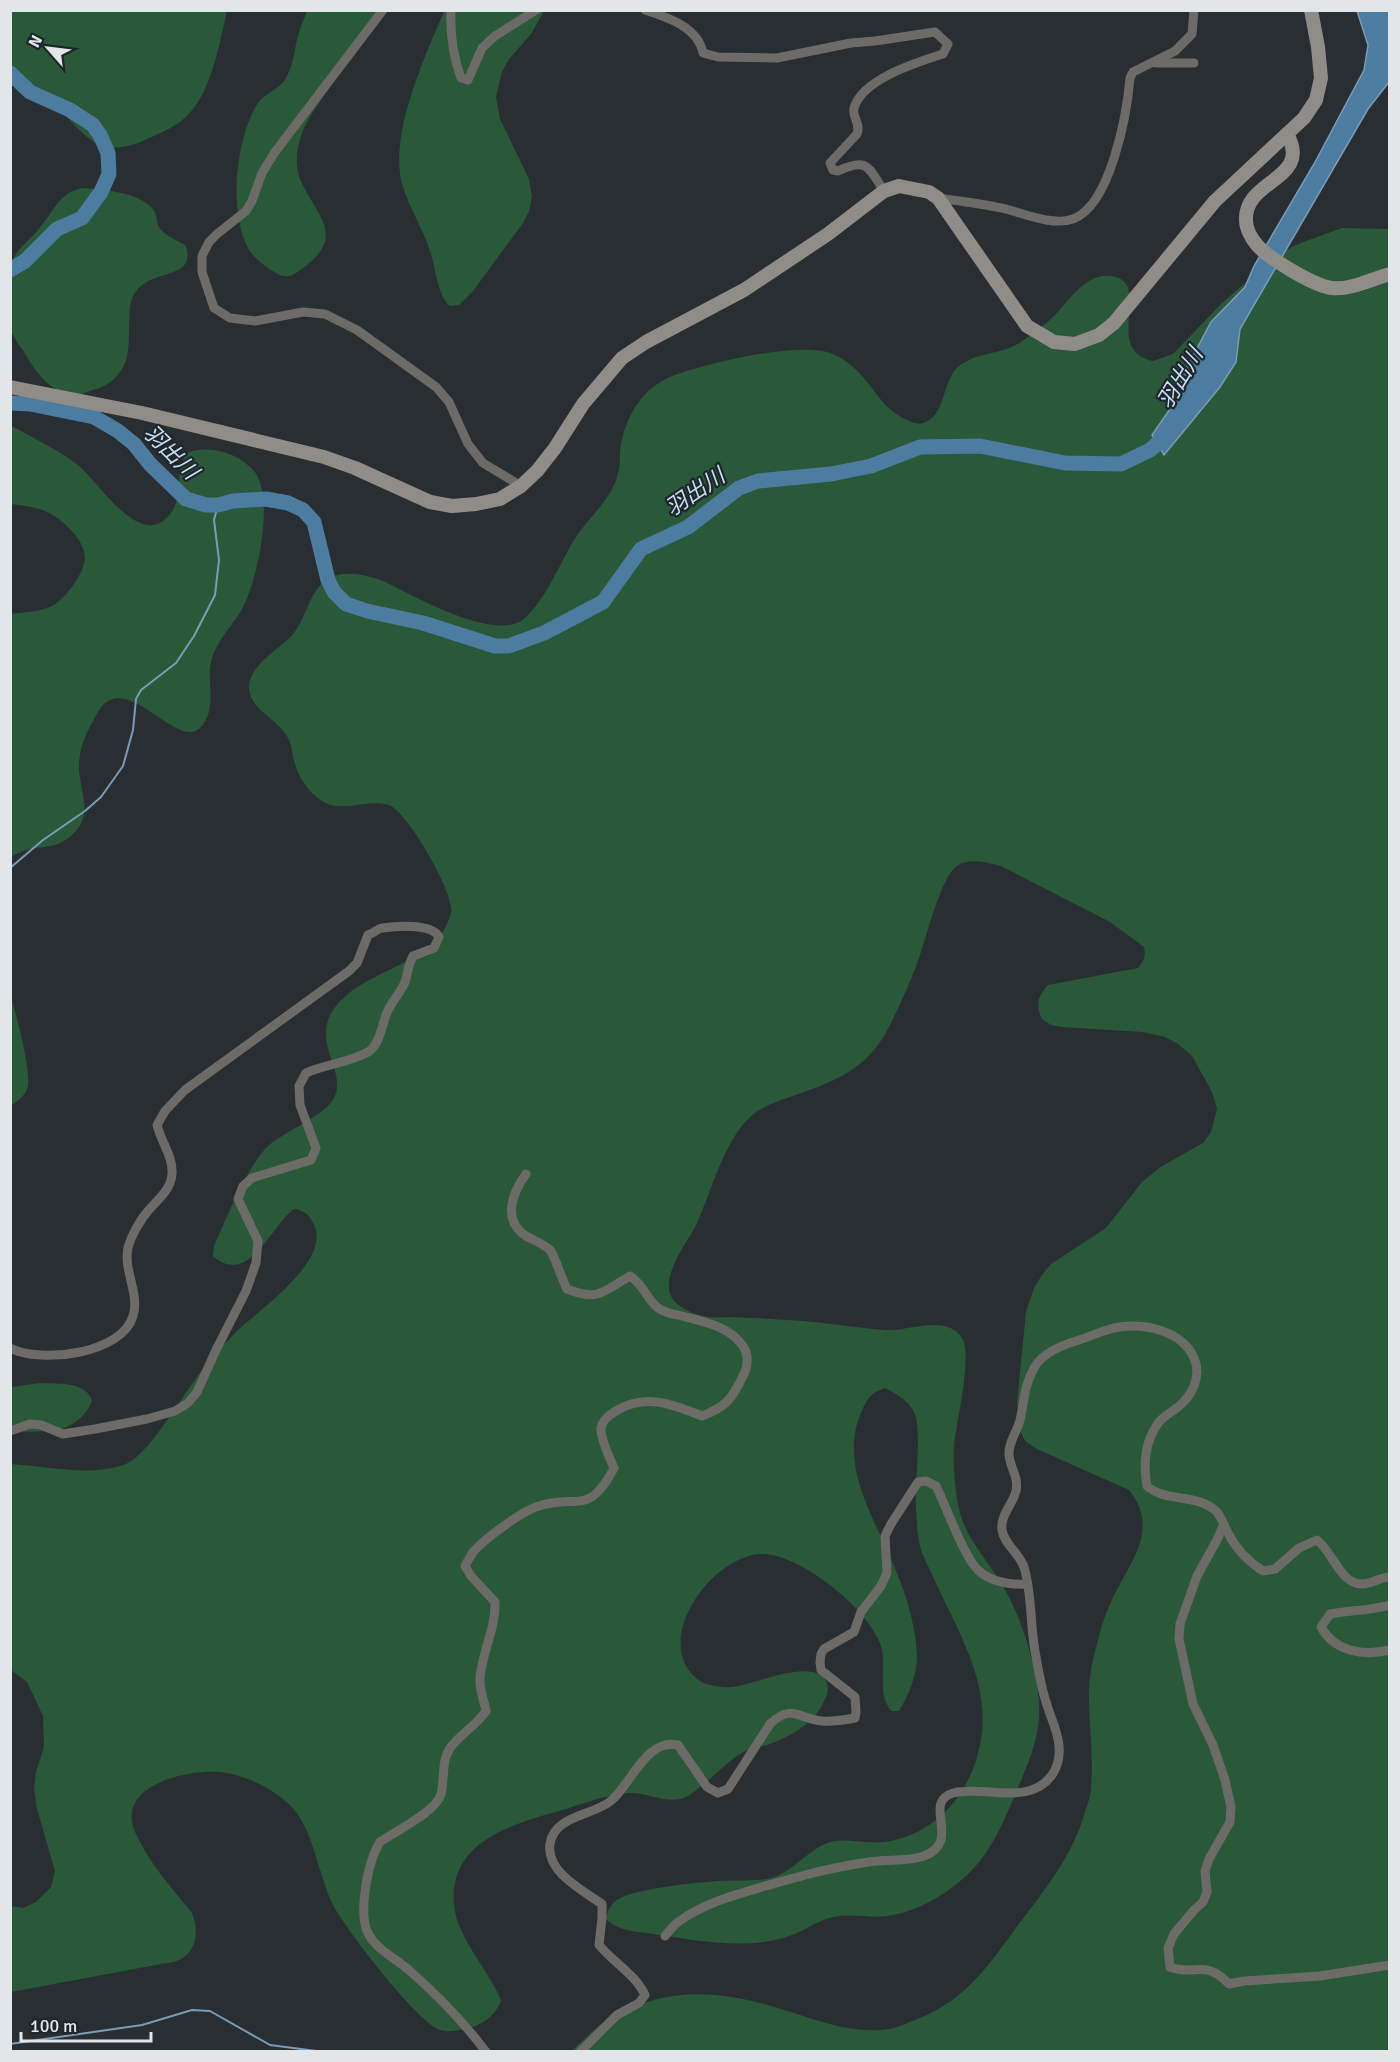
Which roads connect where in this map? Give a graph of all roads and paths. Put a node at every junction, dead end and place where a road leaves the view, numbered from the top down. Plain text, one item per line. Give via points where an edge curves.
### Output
1 (383, 10) edge
2 (451, 10) edge
3 (536, 10) edge
4 (645, 10) edge
5 (1194, 10) edge
6 (1311, 10) edge
7 (1153, 63) junction
8 (1194, 63) dead end
9 (1287, 134) junction
10 (884, 191) junction
11 (938, 198) junction
12 (1389, 274) edge
13 (10, 387) edge
14 (521, 486) junction
15 (526, 1174) dead end
16 (10, 1348) edge
17 (10, 1431) edge
18 (1224, 1524) junction
19 (1389, 1577) edge
20 (1027, 1584) junction
21 (1389, 1605) edge
22 (1389, 1650) edge
23 (665, 1936) dead end
24 (1389, 1965) edge
25 (486, 2052) edge
26 (580, 2052) edge

1 - 14 street via 275,152 261,173 246,211 209,242 202,256 202,272 214,308 230,318 255,321 303,312 325,314 357,330 436,387 449,402 468,444 483,463
2 - 3 street via 456,65 461,78 468,80 482,48
4 - 10 street via 692,31 703,53 717,57 777,58 935,32 948,44 943,54 900,68 872,85 853,111 857,134 830,163 838,171 862,164
5 - 7 street via 1192,34 1175,51
6 - 9 street via 1321,78 1316,100
7 - 8 street
7 - 11 street via 1133,72 1117,152 1109,172 1087,210 1074,219 1035,218
9 - 11 street via 1215,201 1114,323 1099,335 1076,344 1054,342 1027,326
9 - 12 street via 1294,155 1289,166 1254,195 1247,207 1247,226 1258,246 1315,284 1333,288 1350,287
10 - 11 street via 899,186 929,192
10 - 14 street via 744,290 622,358 583,404 537,471
13 - 14 street via 142,413 324,457 430,502 452,506 476,504 500,499
15 - 25 street via 511,1207 511,1219 523,1234 548,1248 567,1289 582,1295 602,1294 630,1276 640,1282 656,1307 709,1323 738,1339 747,1361 735,1392 718,1410 702,1416 659,1400 624,1406 608,1416 601,1432 614,1468 594,1496 587,1501 534,1507 474,1551 465,1566 495,1602 496,1614 479,1682 486,1711 444,1759 442,1792 437,1804 380,1842 375,1850 363,1910 365,1926 382,1950 434,1993
16 - 17 street via 37,1354 88,1352 121,1335 134,1314 128,1248 173,1175 157,1125 165,1111 185,1090 349,971 357,963 368,935 381,928 418,927 437,933 434,948 413,956 371,1050 306,1073 299,1086 300,1105 316,1148 310,1160 252,1178 243,1186 238,1199 258,1241 256,1263 197,1392 188,1403 175,1412 147,1419 63,1434 30,1424
18 - 19 street via 1251,1563 1263,1571 1275,1569 1299,1548 1317,1540 1352,1582 1367,1584
18 - 20 street via 1217,1512 1202,1503 1152,1490 1147,1486 1143,1466 1157,1424 1180,1406 1195,1384 1198,1373 1194,1358 1176,1337 1154,1328 1114,1328 1039,1359 1027,1382 1010,1448 1016,1491 1002,1520 1002,1532 1022,1561
18 - 24 street via 1197,1576 1180,1624 1179,1639 1193,1704 1214,1745 1225,1780 1230,1822 1209,1859 1203,1902 1174,1934 1168,1948 1170,1967 1213,1970 1229,1984
20 - 23 street via 1035,1652 1059,1747 1058,1763 1046,1782 1012,1793 951,1794 944,1798 939,1810 943,1838 936,1851 920,1857 829,1868 742,1893 701,1909 677,1923
20 - 26 street via 1015,1585 980,1572 936,1486 918,1482 885,1536 887,1573 881,1586 861,1612 854,1632 821,1654 822,1670 855,1697 855,1718 818,1721 799,1713 779,1715 728,1789 718,1793 706,1787 678,1745 659,1746 611,1800 560,1826 550,1841 554,1862 563,1876 602,1904 599,1945 645,1995 639,2003 617,2015
21 - 22 street via 1330,1614 1322,1626 1327,1638 1347,1650

